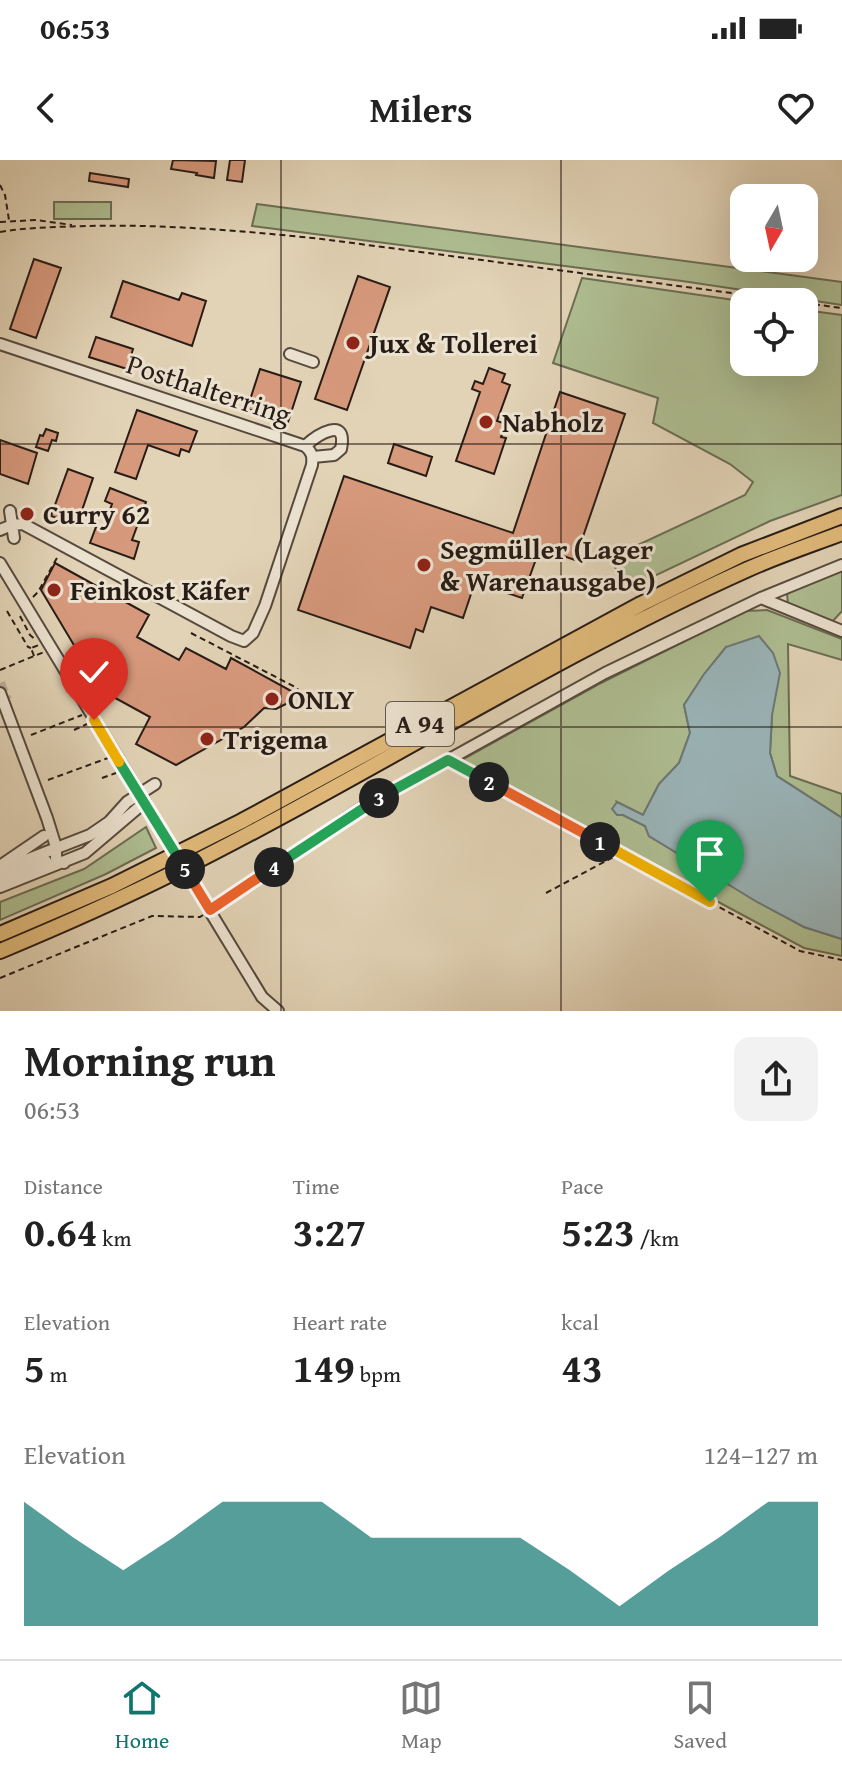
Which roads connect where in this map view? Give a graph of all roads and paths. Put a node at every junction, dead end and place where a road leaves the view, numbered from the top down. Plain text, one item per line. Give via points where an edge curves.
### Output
1 (0, 185) edge
2 (9, 221) junction
3 (0, 222) edge
4 (77, 227) junction
5 (0, 232) edge
6 (730, 293) edge
7 (818, 304) edge
8 (842, 308) edge
9 (0, 344) edge
10 (290, 354) dead end
11 (313, 362) dead end
12 (305, 446) junction
13 (313, 457) junction
14 (10, 511) dead end
15 (842, 516) edge
16 (12, 525) junction
17 (0, 530) edge
18 (842, 533) edge
19 (14, 538) dead end
20 (58, 556) dead end
21 (0, 563) edge
22 (842, 565) edge
23 (33, 597) dead end
24 (761, 598) junction
25 (7, 611) dead end
26 (842, 631) edge
27 (191, 633) dead end
28 (40, 645) dead end
29 (31, 648) junction
30 (46, 652) dead end
31 (34, 656) junction
32 (0, 670) edge
33 (0, 693) edge
34 (304, 700) dead end
35 (83, 714) dead end
36 (88, 723) dead end
37 (112, 727) dead end
38 (74, 730) dead end
39 (101, 733) junction
40 (31, 735) dead end
41 (109, 758) dead end
42 (448, 760) junction
43 (118, 773) dead end
44 (102, 778) dead end
45 (48, 780) dead end
46 (155, 784) dead end
47 (142, 798) junction
48 (51, 838) junction
49 (620, 853) junction
50 (46, 861) dead end
51 (64, 863) junction
52 (0, 868) edge
53 (0, 880) edge
54 (0, 887) edge
55 (546, 893) dead end
56 (210, 910) junction
57 (0, 934) edge
58 (0, 951) edge
59 (842, 960) edge
60 (0, 978) edge
61 (262, 997) junction
62 (265, 1011) edge
63 (278, 1011) edge

1 - 2 path
2 - 3 path
2 - 4 path
4 - 5 path
4 - 6 path via 171,227 309,238
7 - 8 path
9 - 12 street, Posthalterring
10 - 11 street
12 - 13 street, Posthalterring
12 - 13 street via 328,430 340,434 341,449 334,455
13 - 16 street, Posthalterring via 253,633 244,641 23,524
14 - 16 street
15 - 57 highway, A 94 via 741,555 641,604 206,840
16 - 17 street
16 - 19 street
18 - 58 highway, A 94 via 747,569 647,618 177,871
20 - 23 path
21 - 39 street
22 - 24 street
24 - 26 street
24 - 42 street via 605,673
25 - 29 path
27 - 34 path via 297,688
28 - 29 path
29 - 31 path
30 - 31 path
31 - 32 path
33 - 48 street
35 - 40 path
36 - 38 path
37 - 39 street
39 - 47 street
41 - 45 path
42 - 49 path
42 - 56 street via 363,807
43 - 44 path
46 - 47 street
47 - 48 street via 127,802 90,835
47 - 51 street via 85,853
47 - 56 street, bridge
48 - 51 street via 65,853
48 - 52 street
48 - 52 street
49 - 55 path
49 - 59 path via 800,951
50 - 53 street
51 - 54 street
56 - 60 path via 200,917 152,916
56 - 61 street
61 - 62 street
61 - 63 street

